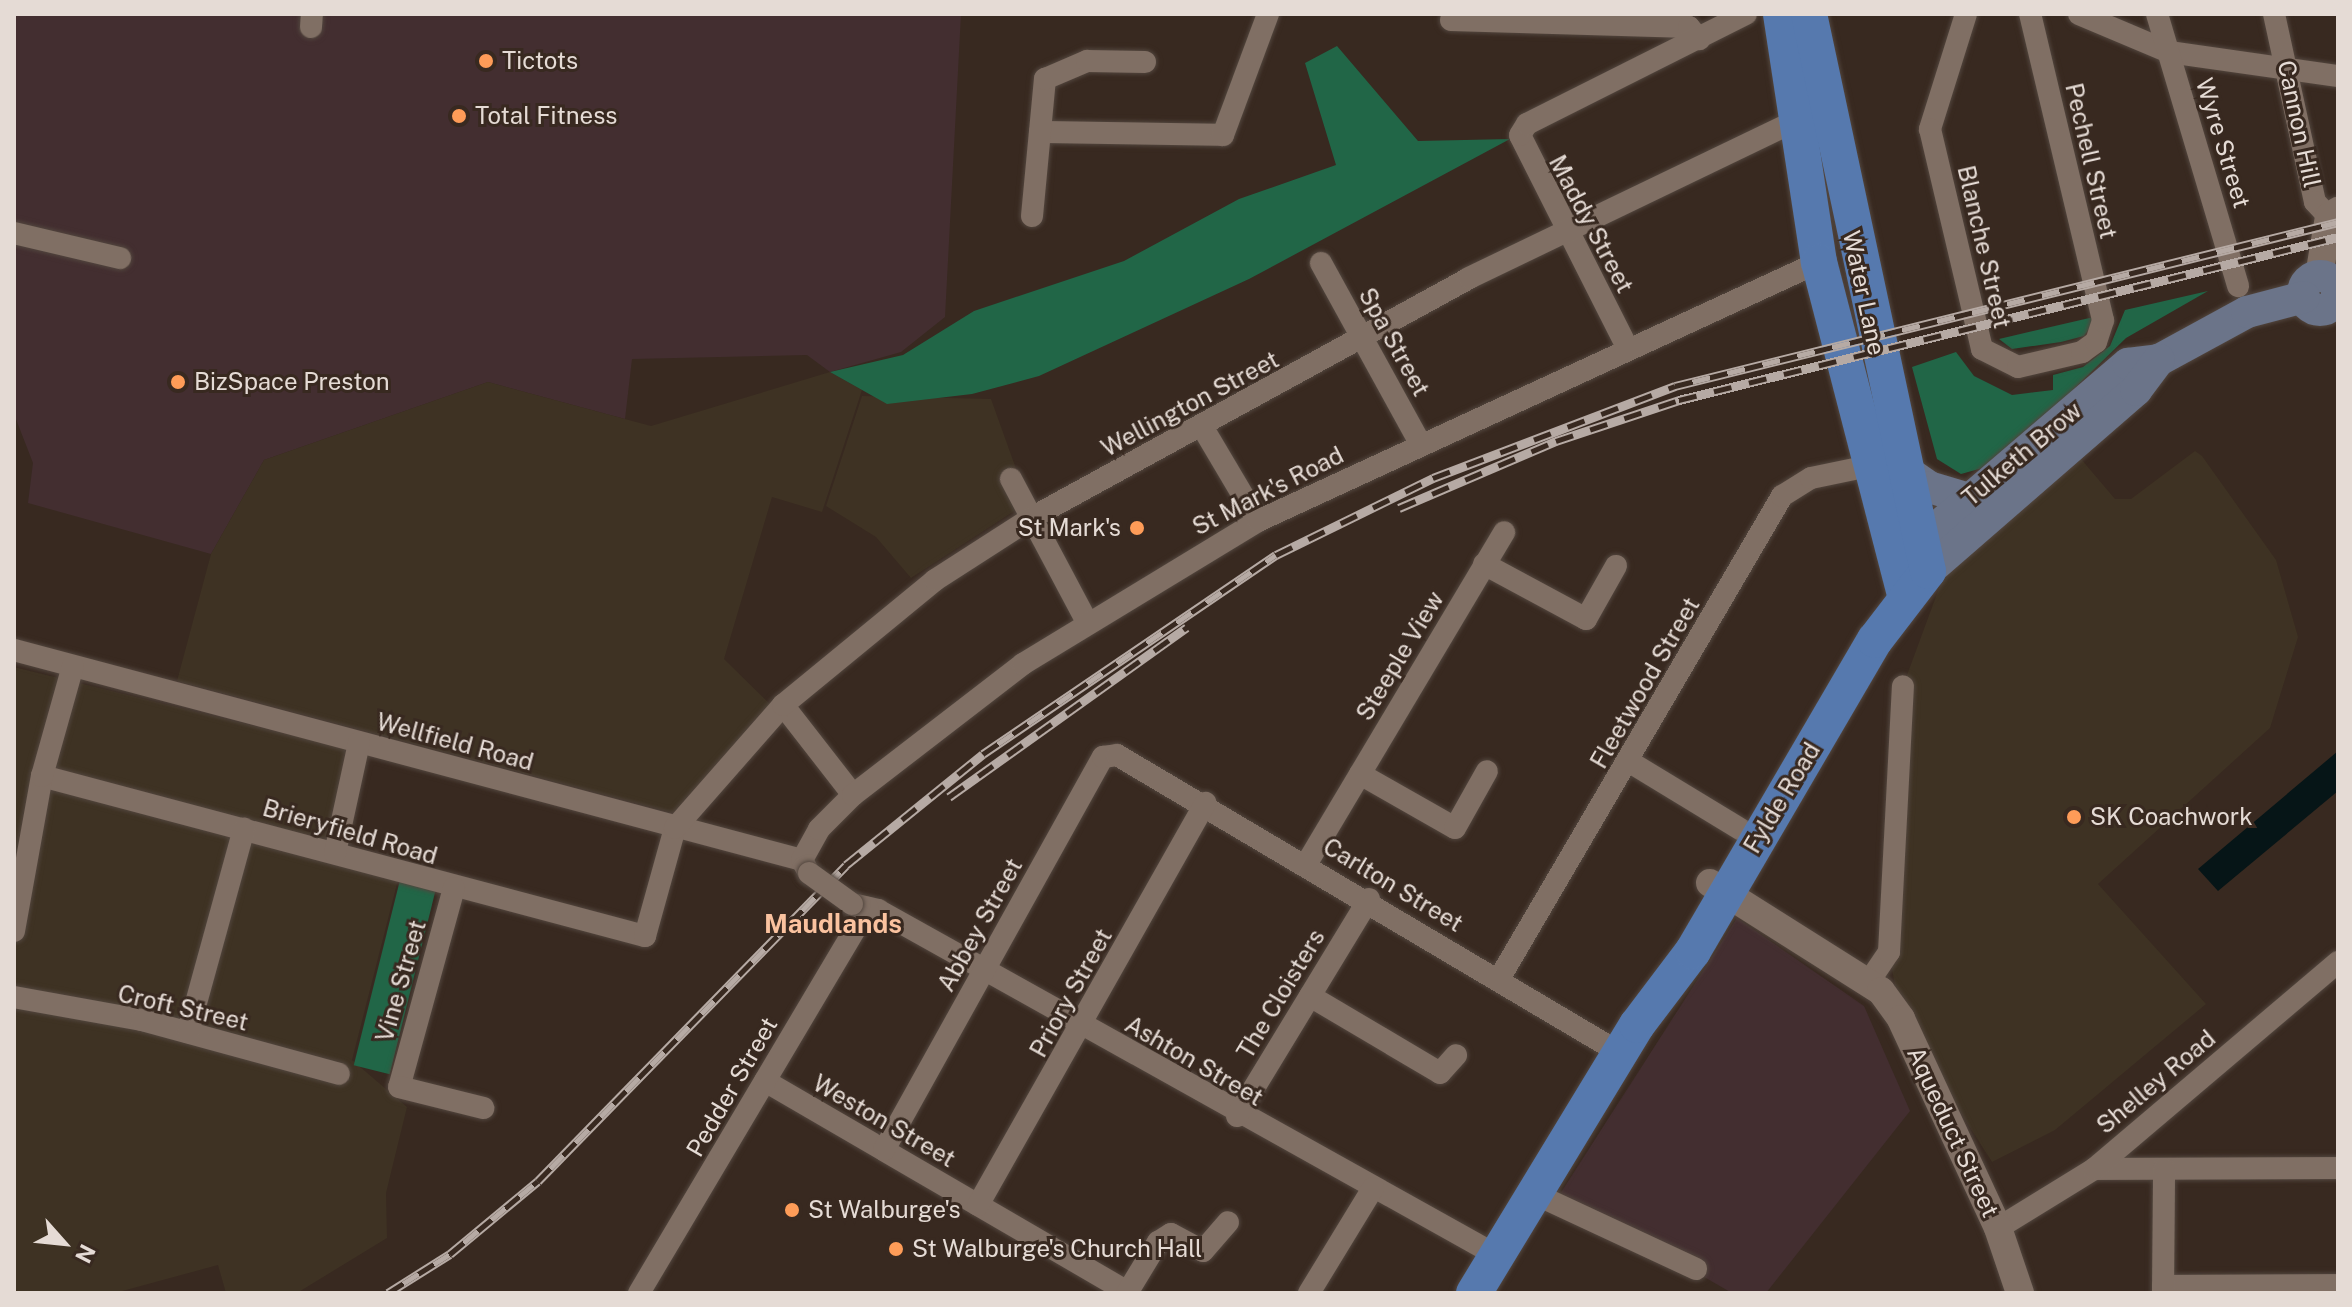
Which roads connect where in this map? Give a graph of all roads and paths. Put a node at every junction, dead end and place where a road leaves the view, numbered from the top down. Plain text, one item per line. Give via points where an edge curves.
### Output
1 (1268, 14) edge
2 (1746, 14) edge
3 (1966, 14) edge
4 (2030, 14) edge
5 (2079, 14) edge
6 (2157, 14) edge
7 (2274, 14) edge
8 (1804, 17) edge
9 (1608, 19) edge
10 (1451, 20) dead end
11 (1693, 27) edge
12 (2169, 52) junction
13 (1145, 62) dead end
14 (2288, 69) junction
15 (2338, 76) edge
16 (1797, 120) junction
17 (1040, 132) junction
18 (2334, 214) edge
19 (1032, 216) dead end
20 (1564, 229) junction
21 (14, 233) edge
22 (120, 258) dead end
23 (1819, 262) junction
24 (1321, 263) dead end
25 (2238, 286) dead end
26 (2324, 288) edge
27 (2103, 320) joint
28 (1362, 338) junction
29 (1627, 347) junction
30 (2159, 360) junction
31 (1203, 428) junction
32 (1421, 445) junction
33 (1888, 466) junction
34 (1011, 479) dead end
35 (1969, 499) junction
36 (1033, 517) junction
37 (1258, 521) junction
38 (1504, 532) dead end
39 (1484, 564) junction
40 (1616, 566) dead end
41 (1912, 569) junction
42 (1087, 622) junction
43 (14, 650) edge
44 (73, 666) junction
45 (1903, 686) dead end
46 (783, 705) junction
47 (359, 743) junction
48 (1630, 762) junction
49 (1137, 766) joint
50 (1487, 771) dead end
51 (1360, 774) junction
52 (42, 776) junction
53 (853, 795) junction
54 (1205, 803) junction
55 (675, 828) junction
56 (244, 829) junction
57 (1740, 829) junction
58 (335, 853) junction
59 (1307, 863) junction
60 (806, 867) junction
61 (454, 888) junction
62 (1719, 888) junction
63 (1369, 899) junction
64 (860, 906) junction
65 (14, 931) edge
66 (2334, 972) edge
67 (983, 973) junction
68 (1499, 979) junction
69 (1870, 980) junction
70 (1310, 996) junction
71 (14, 997) edge
72 (1083, 1027) junction
73 (188, 1032) junction
74 (1629, 1039) junction
75 (1456, 1055) dead end
76 (339, 1074) dead end
77 (765, 1081) junction
78 (483, 1108) dead end
79 (1237, 1116) junction
80 (884, 1150) junction
81 (2338, 1168) edge
82 (2094, 1169) junction
83 (2164, 1169) junction
84 (1373, 1188) junction
85 (1533, 1193) junction
86 (978, 1205) junction
87 (1228, 1222) dead end
88 (1998, 1228) junction
89 (1496, 1255) junction
90 (1696, 1269) dead end
91 (2338, 1285) edge
92 (2163, 1290) edge
93 (1127, 1292) edge
94 (639, 1293) edge
95 (1309, 1293) edge
96 (1474, 1293) edge
97 (2020, 1293) edge

1 - 17 street via 1223,135
2 - 11 street
3 - 27 street, Blanche Street via 1930,129 1982,349 2018,367 2082,352 2096,342
4 - 27 street, Pechell Street
5 - 12 street
6 - 12 street, Wyre Street
7 - 14 street, Cannon Hill
8 - 16 main road, Water Lane
8 - 33 main road, Water Lane
9 - 10 street
9 - 11 street
11 - 20 street, Maddy Street via 1527,124 1521,148
12 - 14 street
12 - 25 street, Wyre Street
13 - 17 street via 1059,67 1045,79
14 - 15 street
14 - 18 street, Cannon Hill via 2315,202
16 - 20 street, Wellington Street
16 - 23 main road, Water Lane
17 - 19 street
18 - 26 street, Cannon Hill
20 - 28 street, Wellington Street
20 - 29 street, Maddy Street
21 - 22 street
23 - 29 street, St Mark's Road
23 - 33 main road, Water Lane
24 - 28 street, Spa Street
26 - 30 main road, Tulketh Brow via 2247,312
28 - 31 street, Wellington Street
28 - 32 street, Spa Street
29 - 32 street, St Mark's Road
30 - 35 main road, Tulketh Brow via 2128,364
30 - 41 main road, Tulketh Brow via 2136,390
31 - 36 street, Wellington Street
31 - 37 street
32 - 37 street, St Mark's Road
33 - 35 main road
33 - 41 main road, Water Lane
33 - 48 street, Fleetwood Street via 1811,478 1782,496
34 - 36 street
35 - 41 main road, Tulketh Brow
36 - 42 street
36 - 46 street, Wellington Street via 935,580
37 - 42 street, St Mark's Road
38 - 39 street, Steeple View
39 - 40 street via 1586,619
39 - 51 street, Steeple View
41 - 57 main road, Fylde Road
41 - 62 main road, Fylde Road
42 - 53 street, St Mark's Road
43 - 44 street, Wellfield Road
44 - 47 street, Wellfield Road
44 - 52 street
45 - 69 street via 1889,952
46 - 53 street
46 - 55 street, Wellington Street
47 - 55 street, Wellfield Road
47 - 58 street
48 - 57 street
48 - 68 street, Fleetwood Street
49 - 54 street, Carlton Street
49 - 67 street, Abbey Street via 1117,755 1103,757
50 - 51 street via 1455,828
51 - 59 street, Steeple View
52 - 56 street, Brieryfield Road
52 - 65 street
53 - 60 street, St Mark's Road via 819,829
54 - 59 street, Carlton Street
54 - 72 street, Priory Street
55 - 60 street, Wellfield Road
55 - 61 street, Brieryfield Road via 645,936
56 - 58 street, Brieryfield Road
56 - 73 street
57 - 62 main road, Fylde Road
58 - 61 street, Brieryfield Road
59 - 63 street, Carlton Street
60 - 64 street, Wellfield Road, bridge
61 - 78 street, Vine Street via 399,1087
62 - 69 street, Aqueduct Street
62 - 74 main road, Fylde Road
63 - 68 street, Carlton Street
63 - 70 street, The Cloisters
64 - 67 street, Ashton Street
64 - 77 street, Pedder Street
66 - 82 street, Shelley Road
67 - 72 street, Ashton Street
67 - 80 street, Abbey Street
68 - 74 street, Carlton Street
69 - 88 street, Aqueduct Street via 1901,1019
70 - 75 street via 1440,1073
70 - 79 street, The Cloisters
71 - 73 street, Croft Street
72 - 79 street, Ashton Street
72 - 86 street, Priory Street
73 - 76 street, Croft Street
74 - 85 main road, Fylde Road
77 - 80 street, Weston Street
77 - 94 street, Pedder Street
79 - 84 street, Ashton Street
80 - 86 street, Weston Street
81 - 83 street
82 - 83 street
82 - 88 street, Shelley Road
83 - 92 street
84 - 89 street, Ashton Street
84 - 95 street
85 - 89 main road, Fylde Road
85 - 90 street
86 - 93 street, Weston Street
87 - 93 street via 1203,1251 1171,1234 1158,1242
88 - 97 street, Aqueduct Street
89 - 96 main road, Fylde Road
91 - 92 street

